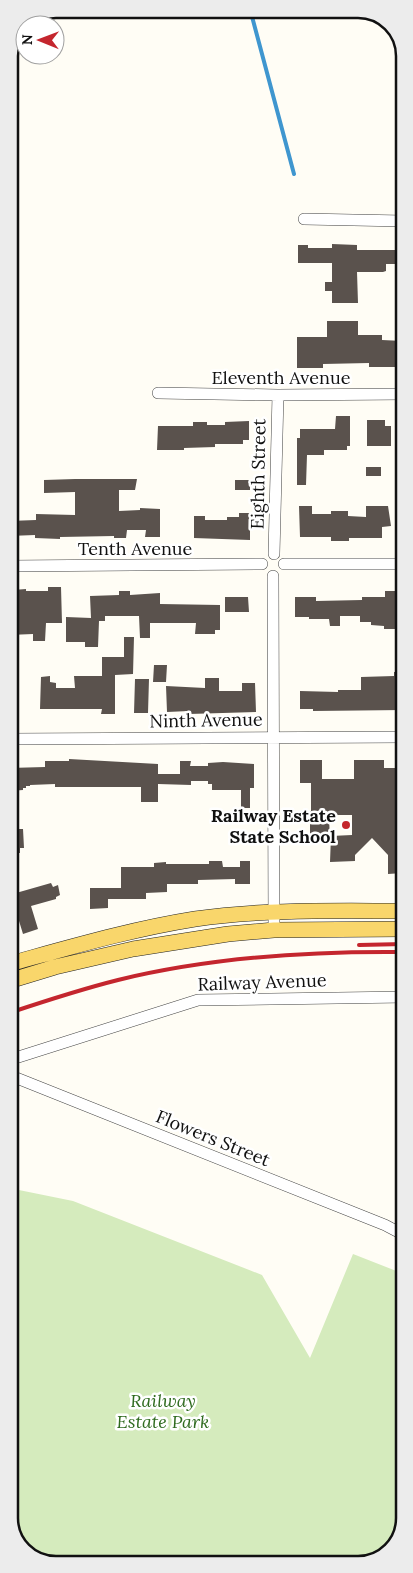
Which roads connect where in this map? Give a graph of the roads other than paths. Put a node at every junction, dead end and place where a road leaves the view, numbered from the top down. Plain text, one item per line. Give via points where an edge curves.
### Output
1 (304, 219) dead end
2 (396, 220) edge
3 (158, 393) dead end
4 (396, 394) edge
5 (278, 395) junction
6 (274, 554) junction
7 (262, 564) junction
8 (284, 564) junction
9 (396, 564) edge
10 (17, 566) edge
11 (273, 576) junction
12 (273, 736) junction
13 (396, 737) edge
14 (17, 739) edge
15 (274, 911) junction
16 (396, 911) edge
17 (396, 929) edge
18 (274, 930) junction
19 (17, 962) edge
20 (17, 979) edge
21 (396, 997) edge
22 (17, 1057) edge
23 (17, 1078) edge
24 (396, 1231) edge

1 - 2 street
3 - 5 street, Eleventh Avenue
4 - 5 street, Eleventh Avenue
5 - 6 street, Eighth Street
6 - 7 street via 266,556
6 - 8 street via 280,556
7 - 10 street, Tenth Avenue
7 - 11 street via 266,574
8 - 9 street
8 - 11 street via 280,574
11 - 12 street
12 - 13 street, Ninth Avenue
12 - 14 street, Ninth Avenue
12 - 15 street
15 - 16 main road
15 - 18 street
15 - 19 main road via 196,919 126,932
17 - 18 main road
18 - 20 main road via 133,949
21 - 22 street, Railway Avenue via 198,1000
23 - 24 street, Flowers Street

